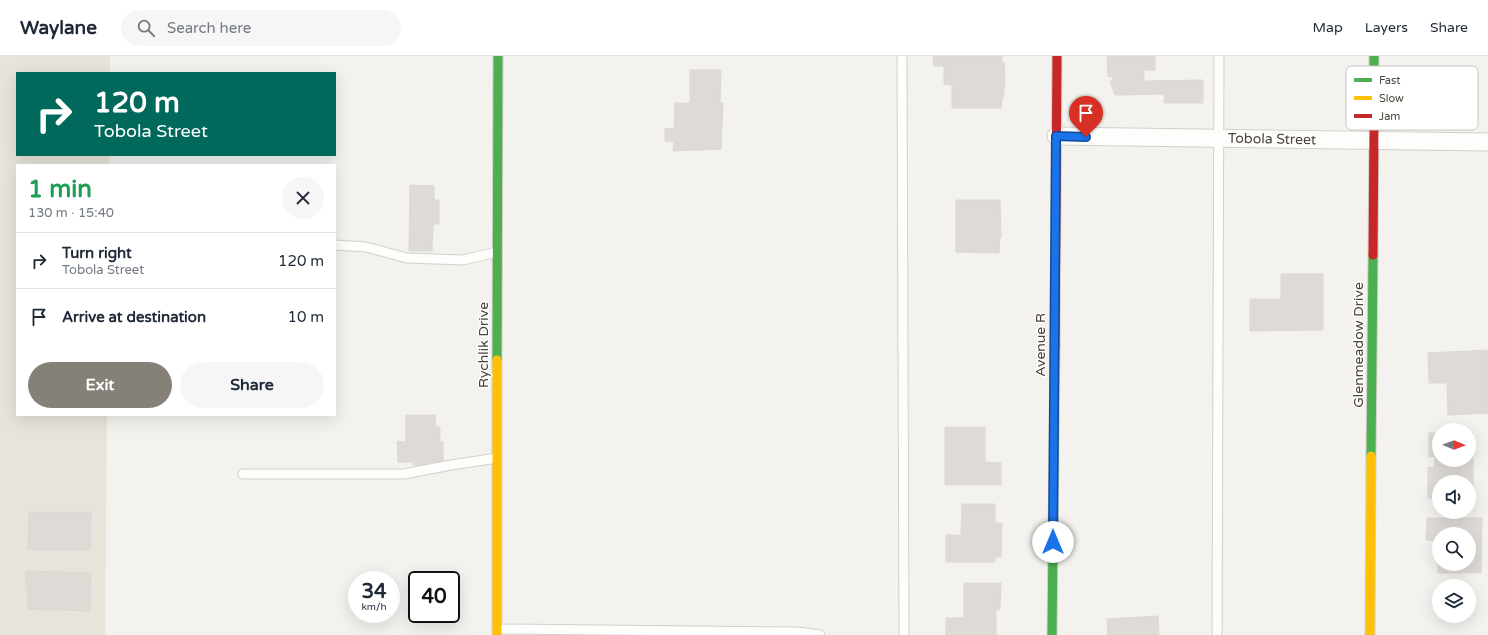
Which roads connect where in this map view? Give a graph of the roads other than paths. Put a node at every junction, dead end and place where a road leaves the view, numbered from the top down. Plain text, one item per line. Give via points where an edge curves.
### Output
1 (498, 56) edge
2 (902, 56) edge
3 (1057, 56) edge
4 (1219, 56) edge
5 (1374, 130) edge
6 (1056, 136) junction
7 (1218, 138) junction
8 (1374, 141) junction
9 (1488, 142) edge
10 (336, 245) edge
11 (497, 252) junction
12 (497, 458) junction
13 (243, 474) dead end
14 (497, 632) edge
15 (820, 635) edge
16 (904, 635) edge
17 (1052, 635) edge
18 (1217, 635) edge
19 (1370, 635) edge

1 - 11 street, Rychlik Drive
2 - 16 lane
3 - 6 street, Avenue R
4 - 7 lane
5 - 8 street, Glenmeadow Drive
6 - 7 street, Tobola Street
6 - 17 street, Avenue R
7 - 8 street, Tobola Street
7 - 18 lane
8 - 9 street, Tobola Street
8 - 19 street, Glenmeadow Drive
10 - 11 lane via 366,247 407,258 463,260
11 - 12 street, Rychlik Drive
12 - 13 lane via 404,474
12 - 14 street, Rychlik Drive
14 - 15 lane via 798,632

